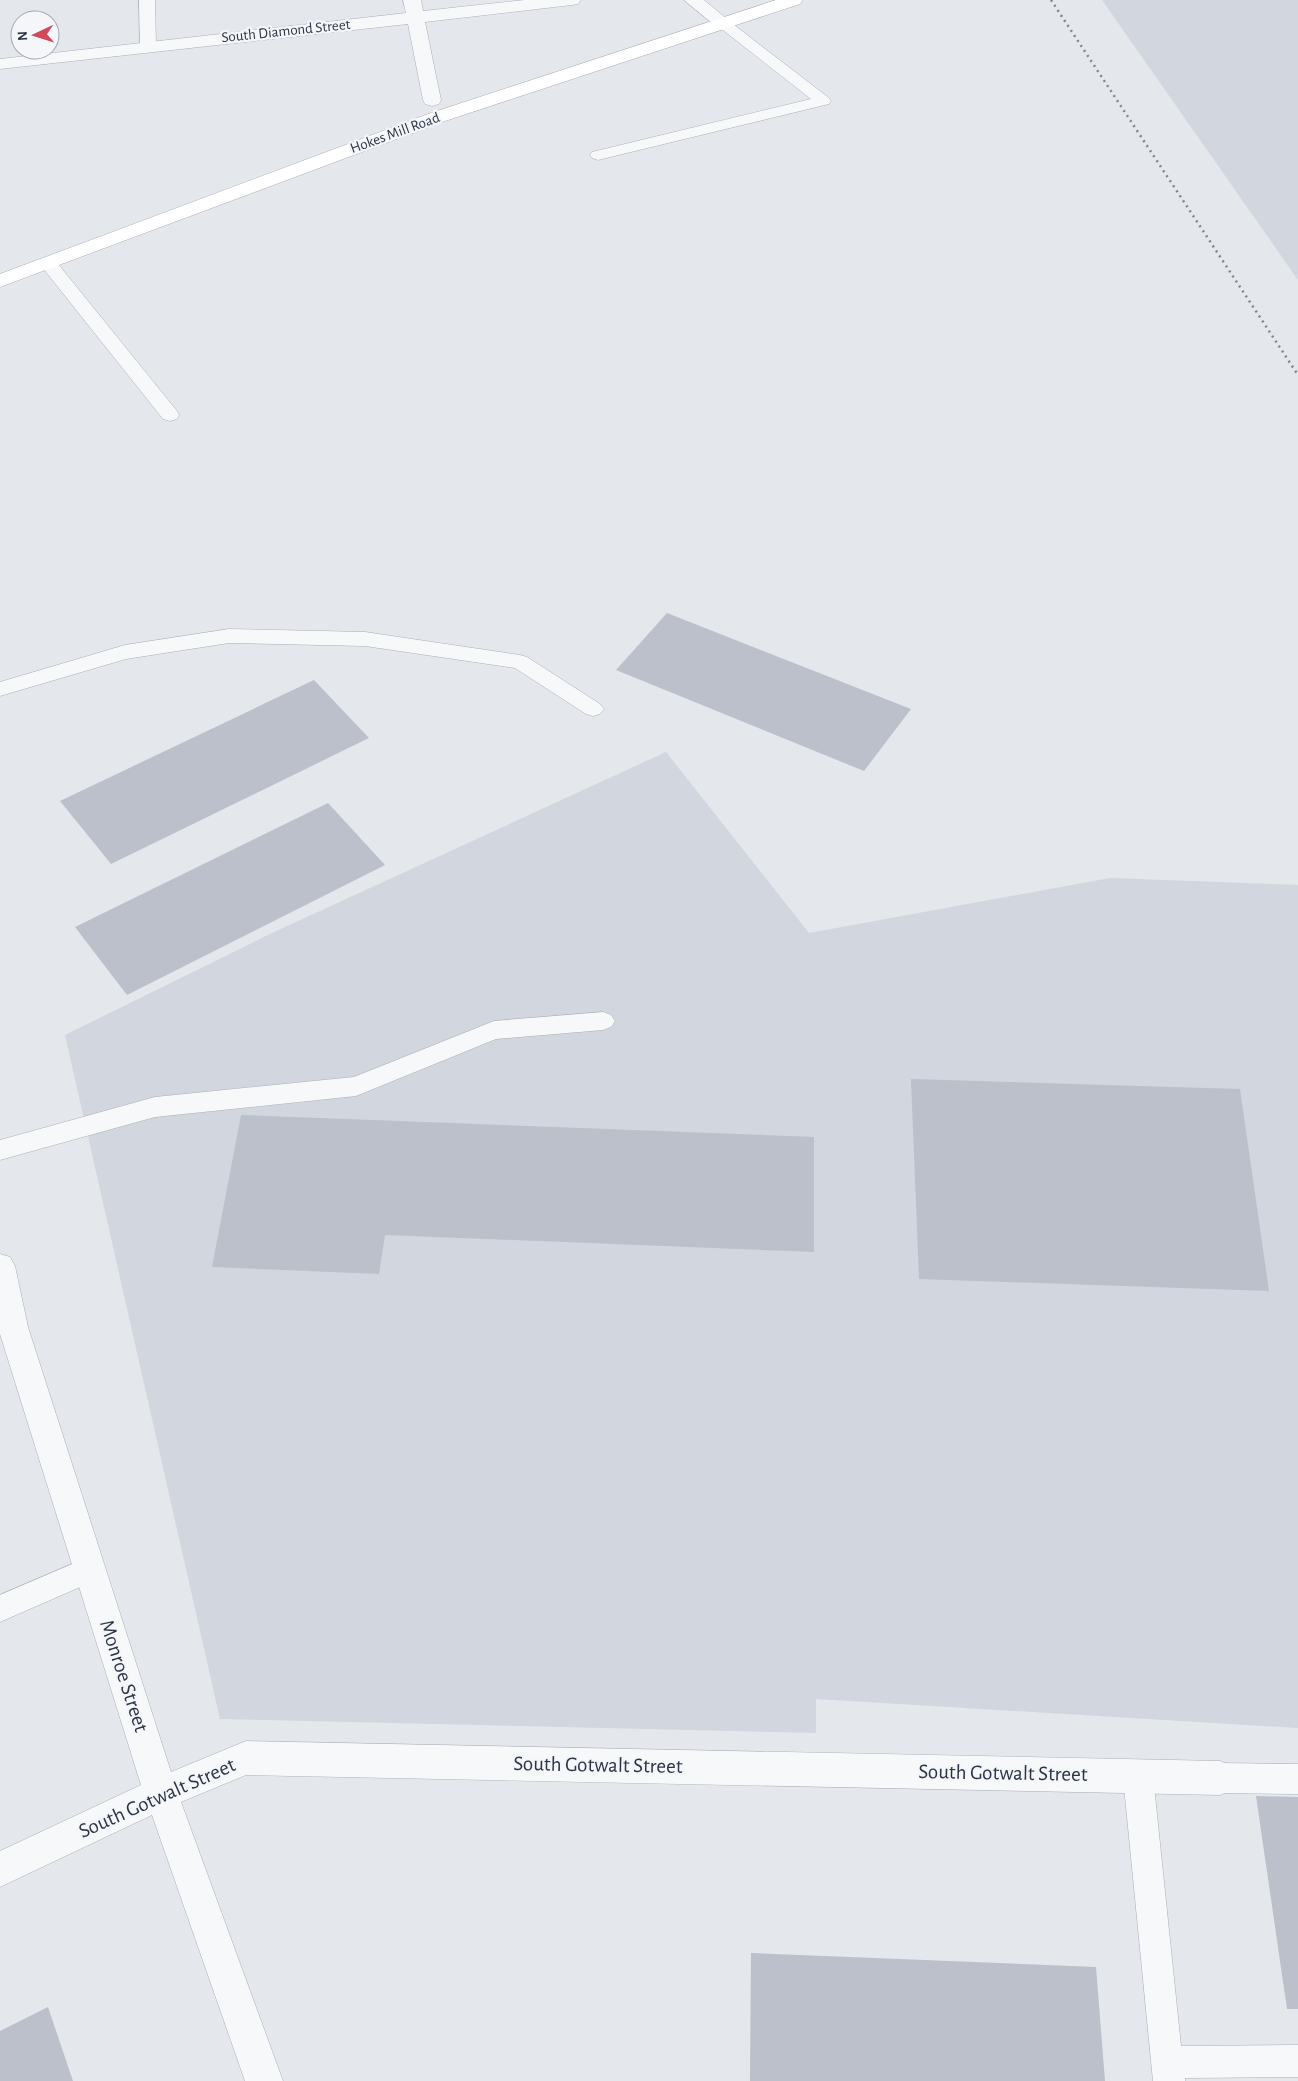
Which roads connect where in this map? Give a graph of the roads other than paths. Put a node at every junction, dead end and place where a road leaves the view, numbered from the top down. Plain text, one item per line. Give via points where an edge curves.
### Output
1 (147, 0) edge
2 (572, 0) edge
3 (693, 0) edge
4 (794, 0) edge
5 (413, 9) edge
6 (724, 24) junction
7 (148, 46) junction
8 (0, 64) edge
9 (432, 100) dead end
10 (598, 155) dead end
11 (48, 263) junction
12 (0, 280) edge
13 (170, 415) dead end
14 (0, 689) edge
15 (593, 709) dead end
16 (603, 1021) dead end
17 (0, 1150) edge
18 (0, 1266) edge
19 (90, 1569) junction
20 (0, 1609) edge
21 (1138, 1776) junction
22 (1220, 1778) joint
23 (1298, 1779) edge
24 (161, 1793) junction
25 (0, 1869) edge
26 (1298, 2061) edge
27 (1168, 2072) edge
28 (264, 2081) edge

1 - 7 lane
2 - 5 street, South Diamond Street
3 - 6 street
4 - 6 main road, Hokes Mill Road
5 - 7 street, South Diamond Street
5 - 9 street
6 - 10 lane via 823,100
6 - 11 main road, Hokes Mill Road via 438,117
7 - 8 street, South Diamond Street
11 - 12 main road, Hokes Mill Road
11 - 13 lane
14 - 15 lane via 124,652 228,636 365,639 520,662
16 - 17 lane via 494,1030 356,1086 155,1107
18 - 19 street, Monroe Street via 13,1327
19 - 20 lane
19 - 24 street, Monroe Street
21 - 22 street, South Gotwalt Street
21 - 24 street, South Gotwalt Street via 246,1758
21 - 27 lane
22 - 23 lane
24 - 25 street, South Gotwalt Street
24 - 28 street, Monroe Street
26 - 27 lane

